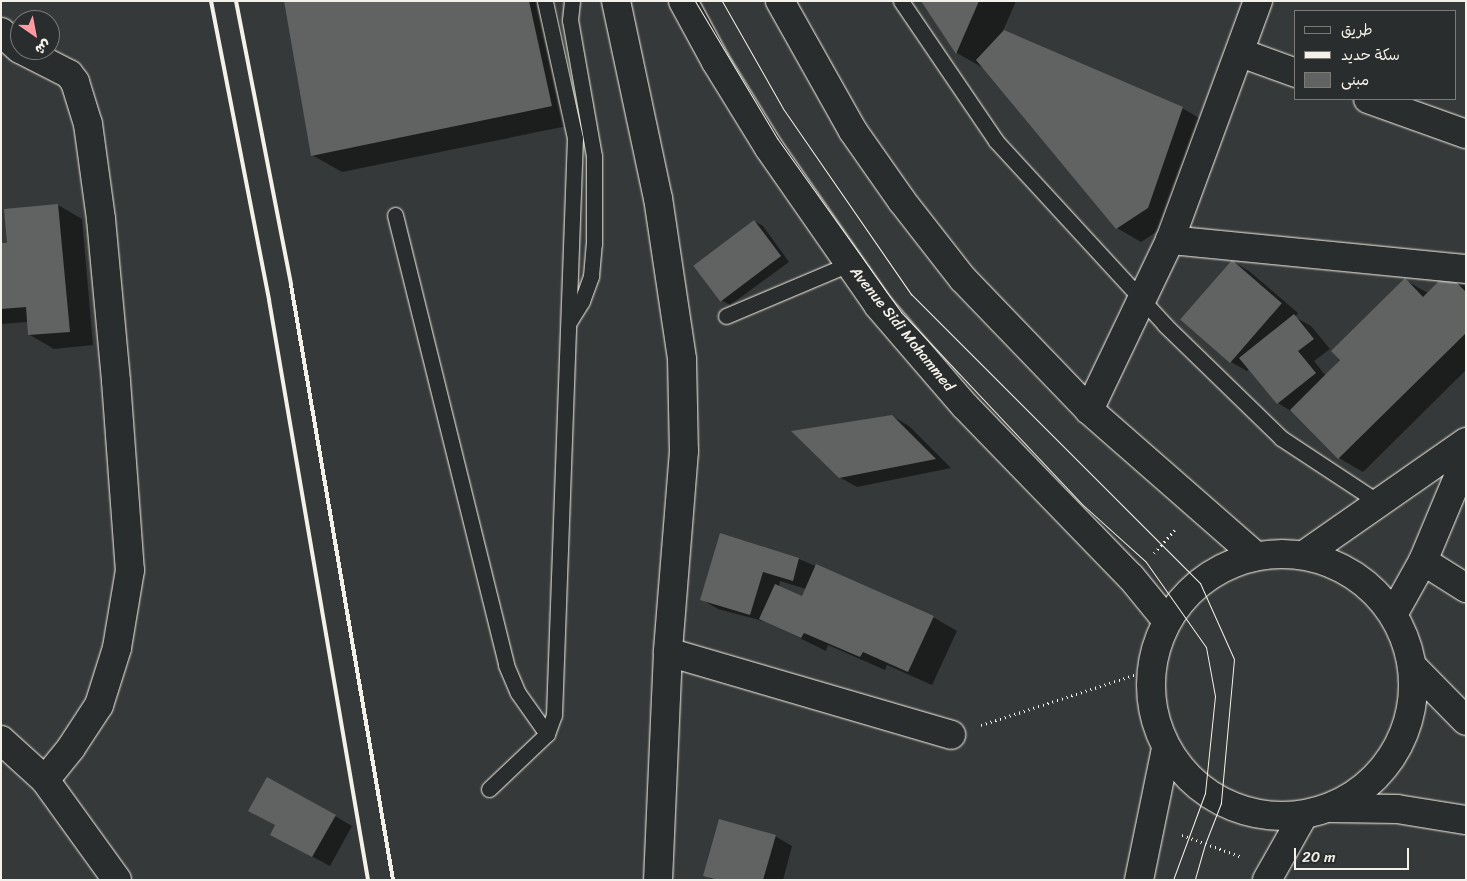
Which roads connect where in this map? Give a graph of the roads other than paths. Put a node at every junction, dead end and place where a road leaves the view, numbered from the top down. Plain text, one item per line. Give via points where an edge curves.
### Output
1 (545, 1) edge
2 (572, 1) edge
3 (616, 1) edge
4 (683, 1) edge
5 (780, 1) edge
6 (901, 1) edge
7 (1258, 1) edge
8 (1241, 53) junction
9 (42, 60) edge
10 (1294, 71) edge
11 (1371, 100) edge
12 (1466, 134) edge
13 (395, 215) dead end
14 (1170, 240) junction
15 (849, 264) junction
16 (1466, 269) edge
17 (1141, 299) junction
18 (726, 316) dead end
19 (568, 322) junction
20 (1090, 410) junction
21 (1466, 442) edge
22 (1466, 458) edge
23 (1378, 502) junction
24 (1304, 555) junction
25 (1256, 556) junction
26 (1423, 560) junction
27 (1466, 588) edge
28 (1394, 613) junction
29 (1168, 622) junction
30 (668, 652) junction
31 (1414, 668) junction
32 (1466, 721) edge
33 (547, 734) junction
34 (951, 735) road end
35 (1, 740) edge
36 (1166, 749) junction
37 (45, 780) junction
38 (489, 789) dead end
39 (1332, 808) junction
40 (1303, 816) junction
41 (1466, 820) edge
42 (1269, 874) edge
43 (117, 880) edge
44 (658, 880) edge
45 (1139, 880) edge

1 - 19 lane via 575,138
2 - 19 lane via 570,20 594,156 594,244 591,276 582,301
3 - 30 street via 658,198 682,359 684,451
4 - 15 street, Avenue Sidi Mohammed via 768,148
5 - 20 street via 854,131 902,201 963,279
6 - 17 lane via 996,141
7 - 8 street
8 - 10 street
8 - 14 street
9 - 37 street via 69,74 75,82 88,124 116,381 130,570 117,648 99,705
11 - 12 street
13 - 33 lane via 506,666 518,693
14 - 16 street
14 - 17 street
15 - 18 lane
15 - 29 street, Avenue Sidi Mohammed via 884,312 965,406 1131,577
17 - 20 street
17 - 23 lane via 1280,438
19 - 33 lane via 554,715
20 - 25 street
21 - 23 street
22 - 26 street
23 - 24 street
24 - 25 street
24 - 28 street via 1339,566 1370,586
25 - 29 street via 1227,566 1200,582 1178,604
26 - 27 street
26 - 28 street
28 - 31 street via 1405,634
29 - 36 street via 1157,644 1152,669 1152,710
30 - 34 street
30 - 44 street
31 - 32 street
31 - 39 street via 1410,720 1394,757 1367,787
33 - 38 lane
35 - 37 street
36 - 40 street via 1183,773 1222,803 1262,816
36 - 45 street via 1153,825
37 - 43 street
39 - 40 street
39 - 41 street via 1397,809
40 - 42 street

